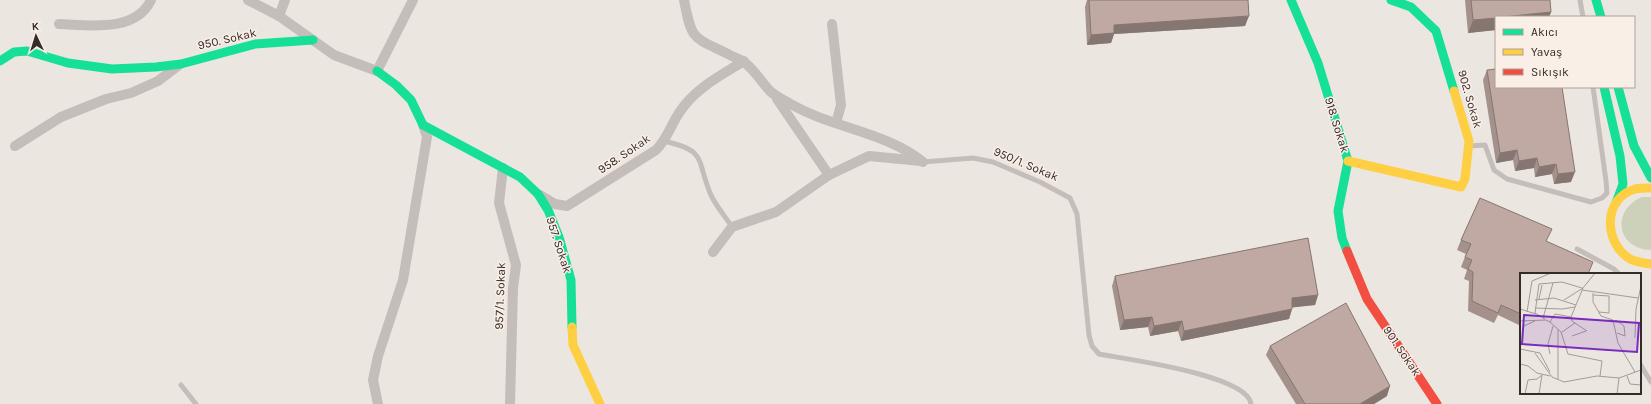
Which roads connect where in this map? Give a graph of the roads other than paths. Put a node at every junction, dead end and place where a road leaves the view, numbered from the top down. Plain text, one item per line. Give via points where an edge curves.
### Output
1 (151, 0) edge
2 (248, 0) edge
3 (285, 0) edge
4 (413, 0) edge
5 (684, 0) edge
6 (1391, 0) edge
7 (1580, 0) edge
8 (1596, 0) edge
9 (1296, 3) edge
10 (279, 16) junction
11 (1583, 16) edge
12 (1597, 16) edge
13 (1601, 16) edge
14 (59, 24) dead end
15 (832, 24) dead end
16 (313, 40) junction
17 (0, 61) edge
18 (744, 61) junction
19 (180, 64) junction
20 (377, 71) junction
21 (1593, 88) edge
22 (1604, 88) edge
23 (1618, 88) edge
24 (772, 92) junction
25 (836, 123) junction
26 (423, 125) junction
27 (664, 141) junction
28 (15, 146) dead end
29 (1468, 146) junction
30 (1348, 161) junction
31 (923, 162) junction
32 (503, 168) junction
33 (829, 175) junction
34 (1651, 178) edge
35 (1651, 188) edge
36 (538, 194) junction
37 (1615, 206) junction
38 (732, 227) junction
39 (1577, 249) dead end
40 (713, 252) dead end
41 (1639, 264) junction
42 (1651, 264) edge
43 (1618, 273) edge
44 (1651, 274) edge
45 (1367, 299) joint
46 (1641, 366) edge
47 (1651, 382) edge
48 (181, 385) dead end
49 (196, 404) edge
50 (378, 404) edge
51 (510, 404) edge
52 (600, 404) edge
53 (1251, 404) edge
54 (1437, 404) edge

1 - 14 street via 146,9 128,22 98,25
2 - 10 street
3 - 10 street
4 - 20 street
5 - 18 street via 689,25 696,38
6 - 29 street, 902. Sokak via 1412,7 1436,31 1469,141
7 - 11 lane
8 - 12 street
8 - 13 street
9 - 30 street, 918. Sokak via 1318,63
10 - 16 street
15 - 25 street via 841,105
16 - 19 street, 950. Sokak via 255,44
16 - 20 street via 334,55
17 - 19 street, 950. Sokak via 14,52 27,51 68,63 112,69
18 - 24 street
18 - 27 street, 958. Sokak via 692,96 679,113
19 - 28 street via 158,81 131,94 106,99 61,118
20 - 26 street via 412,100
21 - 29 lane via 1607,193 1602,198 1591,202 1507,179 1494,170 1485,145
22 - 37 street via 1620,156 1623,184
23 - 34 street via 1634,149
24 - 25 street via 789,104
24 - 33 street
25 - 31 street via 909,151
26 - 32 street, 957. Sokak
26 - 50 street via 427,137 403,280 396,308 378,356 373,380
27 - 36 street, 958. Sokak via 656,150 567,206 555,204
27 - 38 lane via 692,150 698,156 710,195
29 - 30 street, 902. Sokak via 1465,179 1461,186
30 - 45 street, 918. Sokak via 1338,211 1342,238
31 - 33 street via 869,156
31 - 53 lane, 950/1. Sokak via 973,158 993,162 1070,198 1077,214 1089,335 1092,346 1099,354 1201,374 1237,387 1244,392
32 - 36 street, 957. Sokak via 520,177
32 - 51 street, 957/1. Sokak via 499,203 516,265 513,288
33 - 38 street via 776,212
35 - 37 street via 1633,190
36 - 52 street, 957. Sokak via 559,237 571,280 573,345
37 - 41 street via 1610,217 1612,241 1628,259
38 - 40 street
39 - 43 lane
41 - 42 street
41 - 44 street
45 - 54 street, 901. Sokak
46 - 47 lane
48 - 49 lane

